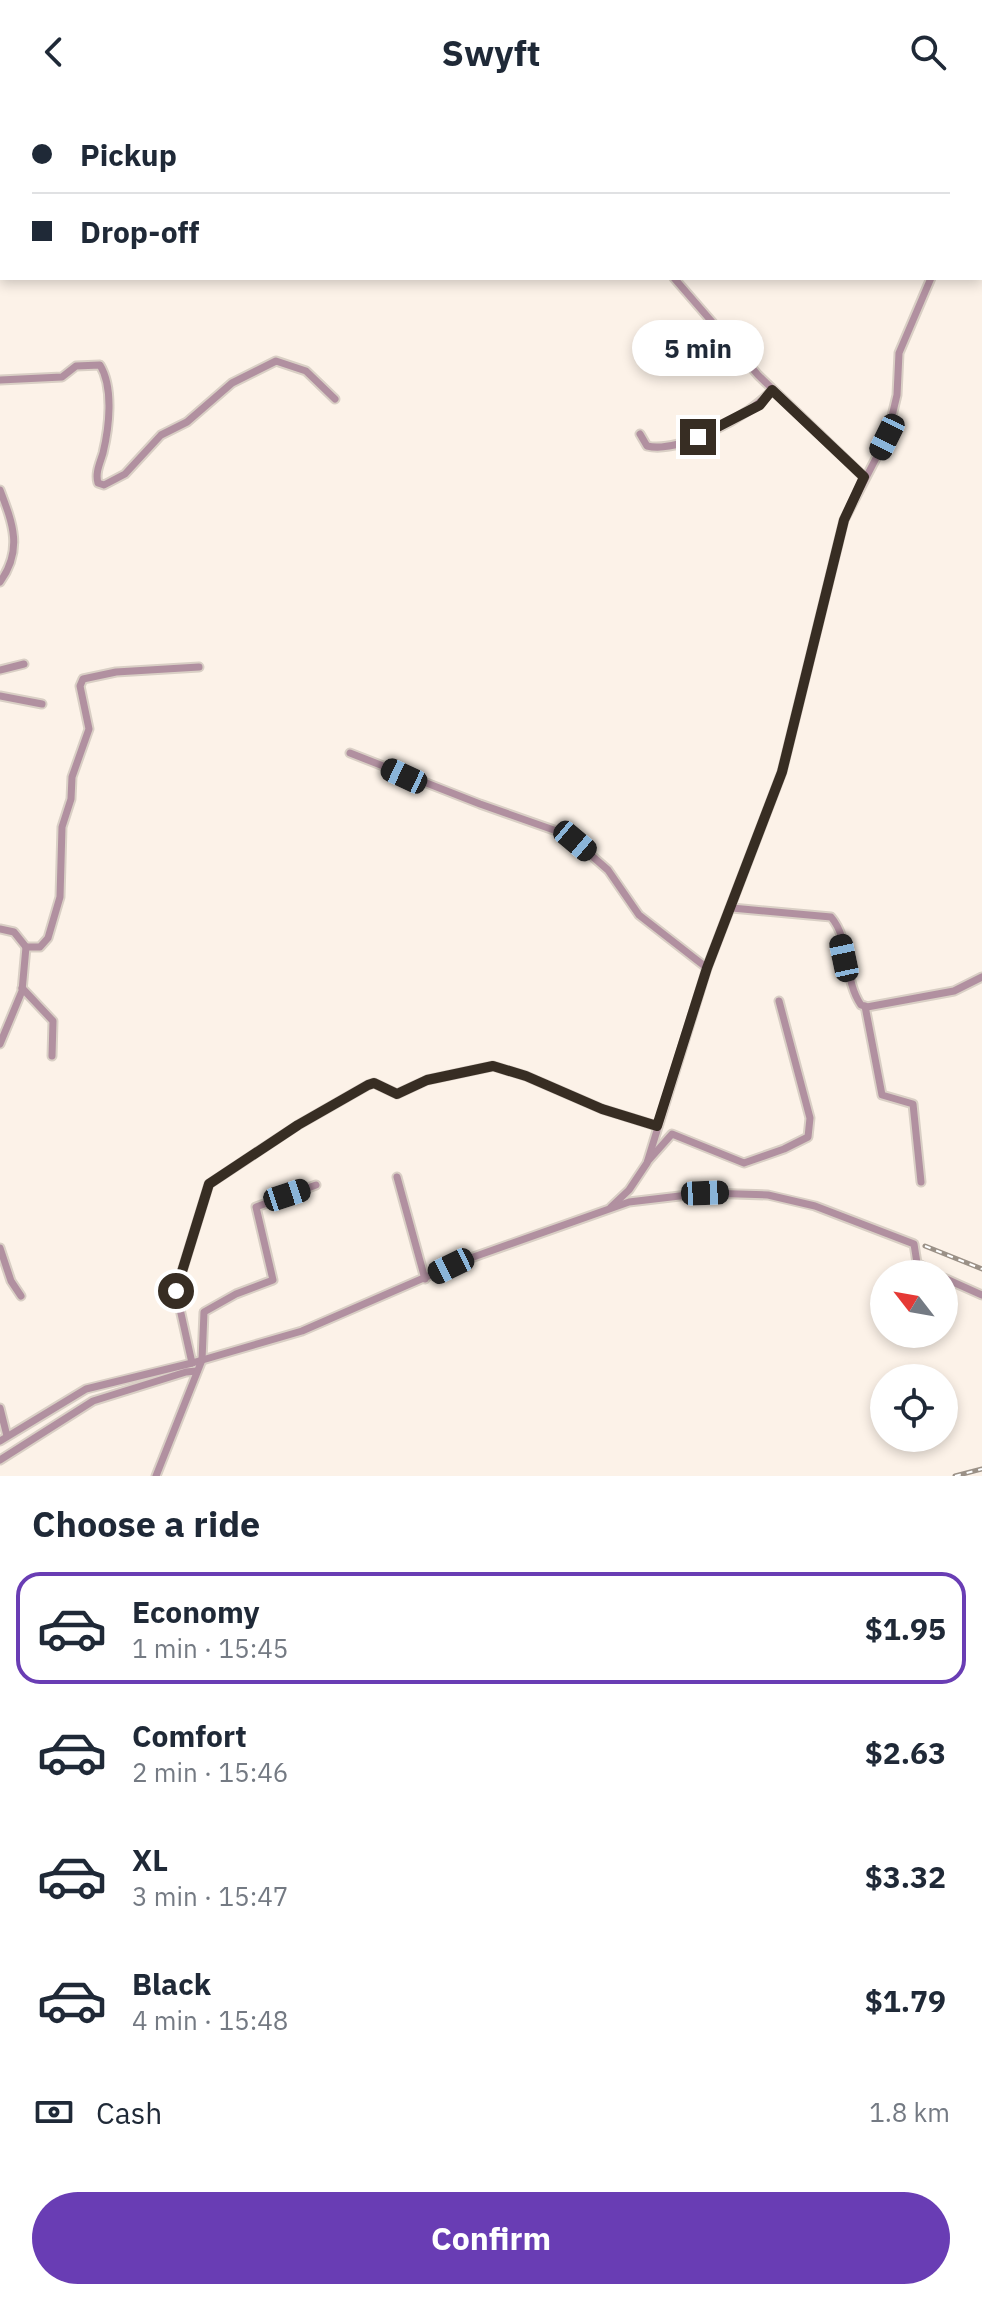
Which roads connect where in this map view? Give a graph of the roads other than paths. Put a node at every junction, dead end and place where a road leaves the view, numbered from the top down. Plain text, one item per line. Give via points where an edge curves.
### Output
1 (930, 280) edge
2 (684, 282) edge
3 (0, 380) edge
4 (772, 390) junction
5 (335, 399) dead end
6 (640, 434) dead end
7 (864, 477) junction
8 (0, 490) edge
9 (0, 582) edge
10 (24, 664) dead end
11 (199, 667) dead end
12 (0, 670) edge
13 (0, 696) edge
14 (42, 704) dead end
15 (350, 753) dead end
16 (732, 908) junction
17 (0, 929) edge
18 (26, 947) junction
19 (707, 968) junction
20 (982, 977) edge
21 (22, 988) junction
22 (779, 1001) dead end
23 (865, 1006) junction
24 (0, 1044) edge
25 (52, 1056) dead end
26 (657, 1126) junction
27 (647, 1163) junction
28 (397, 1177) dead end
29 (921, 1182) dead end
30 (316, 1185) dead end
31 (610, 1209) junction
32 (0, 1248) edge
33 (917, 1260) edge
34 (425, 1279) junction
35 (958, 1284) edge
36 (982, 1295) edge
37 (21, 1296) dead end
38 (202, 1360) junction
39 (192, 1363) junction
40 (197, 1371) junction
41 (0, 1408) edge
42 (38, 1418) junction
43 (46, 1430) junction
44 (4, 1438) edge
45 (0, 1460) edge
46 (156, 1476) edge

1 - 7 street via 899,353 893,419
2 - 4 street
3 - 5 street via 62,377 76,366 100,365 108,390 104,448 96,476 104,485 125,474 161,435 187,422 232,383 276,361 306,371
4 - 6 street via 760,405 675,446 647,446
4 - 7 street
7 - 16 street via 844,520 782,772
8 - 9 street via 15,542 11,566
10 - 12 street
11 - 18 street via 83,679 89,729 62,827 60,897 45,943
13 - 14 street
15 - 19 street via 568,835 608,870 639,915
16 - 19 street
16 - 23 street via 831,917 849,979
17 - 18 street via 14,932
18 - 21 street
19 - 26 street
20 - 23 street via 954,991
21 - 24 street
21 - 25 street via 53,1021
22 - 27 street via 810,1118 808,1137 744,1163 672,1134
23 - 29 street via 882,1095 913,1104
26 - 27 street
26 - 39 street via 493,1066 427,1080 397,1094 368,1085 209,1184 176,1291
27 - 31 street
28 - 34 street
30 - 38 street via 256,1207 273,1280 204,1312
31 - 33 street via 705,1193 783,1197 914,1244
31 - 34 street
32 - 37 street
34 - 38 street via 311,1328
35 - 36 street
38 - 39 street
38 - 40 street
39 - 42 street via 100,1384
40 - 43 street via 99,1398
40 - 46 street
41 - 44 street
42 - 43 street
42 - 44 street
43 - 45 street

